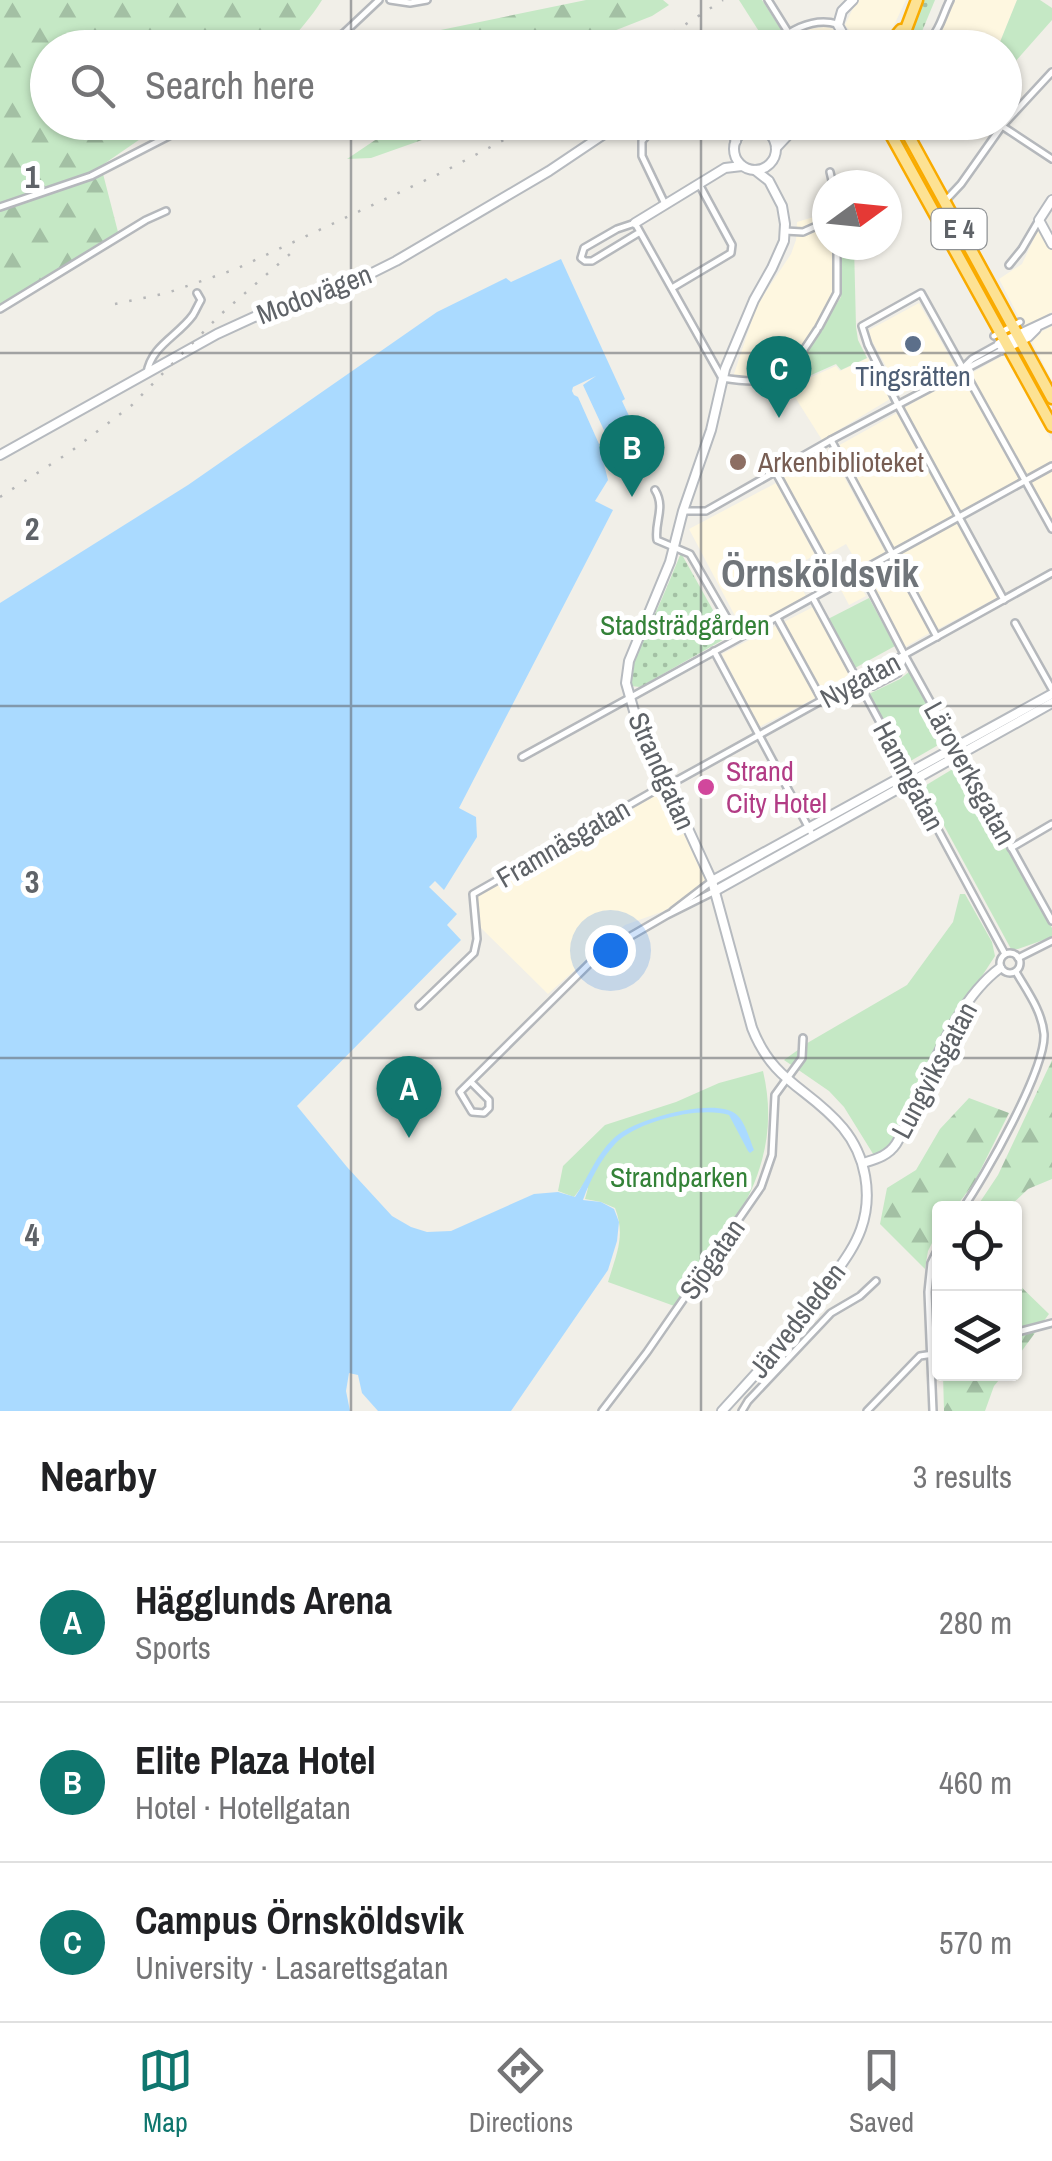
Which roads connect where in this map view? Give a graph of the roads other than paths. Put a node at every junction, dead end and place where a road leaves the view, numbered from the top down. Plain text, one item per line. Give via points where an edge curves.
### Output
1 (380, 0) edge
2 (390, 0) edge
3 (427, 0) edge
4 (768, 0) edge
5 (854, 0) edge
6 (917, 0) edge
7 (950, 0) edge
8 (908, 21) junction
9 (838, 25) junction
10 (346, 30) edge
11 (787, 30) edge
12 (795, 30) edge
13 (841, 30) edge
14 (901, 30) edge
15 (905, 30) edge
16 (938, 30) edge
17 (1052, 72) edge
18 (1022, 104) edge
19 (1022, 139) edge
20 (161, 140) edge
21 (596, 140) edge
22 (643, 140) edge
23 (773, 140) edge
24 (783, 140) edge
25 (894, 140) edge
26 (911, 140) edge
27 (992, 140) edge
28 (736, 141) edge
29 (776, 148) junction
30 (734, 154) junction
31 (1052, 159) edge
32 (772, 161) junction
33 (742, 166) junction
34 (726, 168) junction
35 (755, 170) junction
36 (768, 181) junction
37 (699, 184) junction
38 (1052, 200) edge
39 (944, 202) junction
40 (665, 205) junction
41 (0, 207) edge
42 (166, 211) dead end
43 (1039, 220) junction
44 (637, 227) junction
45 (812, 228) edge
46 (785, 231) junction
47 (1052, 244) edge
48 (838, 260) edge
49 (1009, 265) dead end
50 (672, 288) junction
51 (197, 293) dead end
52 (0, 309) edge
53 (1052, 319) edge
54 (1018, 330) junction
55 (1001, 341) junction
56 (962, 368) junction
57 (146, 376) junction
58 (722, 378) junction
59 (1052, 398) edge
60 (898, 404) junction
61 (1052, 426) edge
62 (831, 440) junction
63 (0, 455) edge
64 (1052, 466) edge
65 (775, 471) junction
66 (1025, 480) junction
67 (656, 490) dead end
68 (683, 511) junction
69 (959, 516) junction
70 (1052, 529) edge
71 (674, 546) junction
72 (892, 554) junction
73 (861, 570) junction
74 (1052, 573) edge
75 (837, 584) junction
76 (814, 599) junction
77 (1004, 600) junction
78 (777, 618) junction
79 (1015, 623) dead end
80 (738, 637) junction
81 (938, 637) junction
82 (714, 650) junction
83 (904, 656) junction
84 (858, 681) junction
85 (1052, 691) edge
86 (634, 695) junction
87 (822, 700) junction
88 (1052, 703) edge
89 (758, 734) junction
90 (958, 749) junction
91 (522, 757) dead end
92 (910, 778) junction
93 (667, 785) junction
94 (1052, 824) edge
95 (811, 832) junction
96 (1011, 848) junction
97 (712, 882) junction
98 (715, 892) junction
99 (666, 916) junction
100 (1052, 921) edge
101 (1052, 941) edge
102 (1005, 954) junction
103 (1018, 958) junction
104 (1000, 968) junction
105 (1016, 972) junction
106 (420, 1006) dead end
107 (804, 1038) dead end
108 (785, 1079) junction
109 (471, 1082) junction
110 (863, 1163) junction
111 (967, 1201) edge
112 (932, 1262) edge
113 (876, 1281) dead end
114 (1052, 1323) edge
115 (1022, 1331) edge
116 (931, 1354) junction
117 (602, 1411) edge
118 (722, 1411) edge
119 (742, 1411) edge
120 (867, 1411) edge
121 (933, 1411) edge

1 - 10 street
2 - 3 street
4 - 11 street
5 - 9 main road
6 - 8 highway
7 - 16 street
8 - 14 highway
8 - 15 highway
9 - 12 street
9 - 13 main road
17 - 18 street
19 - 31 street
20 - 41 street via 92,176
21 - 57 main road, Modovägen via 396,261 276,306
22 - 40 street via 642,156
23 - 29 main road
24 - 29 main road
25 - 55 highway, E 4
26 - 39 highway, E 4
27 - 39 street
28 - 30 main road
29 - 32 main road
30 - 33 main road
30 - 34 main road
32 - 35 main road
32 - 36 main road
33 - 34 main road
33 - 35 main road
34 - 37 main road
35 - 36 main road
36 - 46 main road via 782,206
37 - 40 main road
37 - 50 street via 732,250
38 - 43 main road
39 - 54 highway, E 4
40 - 44 main road
42 - 52 street
43 - 47 main road
43 - 49 street
44 - 44 street via 617,229 584,248 581,258 592,260
44 - 50 street
45 - 46 street
46 - 58 main road, Strandgatan
48 - 58 street via 837,294 792,368 778,377
50 - 58 street
51 - 57 street via 201,300 192,318 148,360
53 - 54 main road
54 - 55 main road
54 - 59 highway, E 4
55 - 56 street
55 - 61 highway, E 4
56 - 60 street
56 - 60 street via 921,293 872,319 862,326 864,336
56 - 66 street
57 - 63 main road, Modovägen
58 - 68 main road, Strandgatan
60 - 62 street
60 - 69 street
62 - 65 street
62 - 72 street
64 - 66 street
65 - 68 street via 706,511
65 - 75 street
66 - 69 street
66 - 70 street
67 - 71 street via 656,538
68 - 71 main road, Strandgatan
69 - 72 street
69 - 77 street
71 - 80 street via 690,554
71 - 86 main road, Strandgatan via 629,661 626,683
72 - 73 street
72 - 81 street
73 - 75 street
73 - 83 street, Läroverksgatan
74 - 77 street, Nygatan
75 - 76 street
76 - 78 street
76 - 84 street, Hamngatan
77 - 81 street, Nygatan
78 - 80 street
78 - 87 street
79 - 85 street
80 - 82 street
81 - 83 street, Nygatan
82 - 86 street
82 - 89 street
83 - 84 street, Nygatan
83 - 84 street via 898,673 873,686
83 - 90 street, Läroverksgatan
84 - 87 street, Nygatan
84 - 92 street, Hamngatan
85 - 90 main road
86 - 91 street
86 - 93 main road, Strandgatan via 634,711
87 - 89 street, Nygatan
88 - 90 main road
89 - 93 street, Nygatan
89 - 95 street
90 - 92 main road
90 - 96 street, Läroverksgatan
92 - 95 main road
92 - 102 street, Hamngatan
93 - 97 main road, Strandgatan
93 - 106 street, Framnäsgatan via 473,894 474,953
94 - 96 street
95 - 97 main road
95 - 98 main road
96 - 100 street, Läroverksgatan
97 - 98 main road, Strandgatan
97 - 99 street
98 - 99 street
98 - 108 main road, Strandgatan via 752,1028
99 - 109 street via 598,955
101 - 103 street
102 - 103 street
102 - 104 street
103 - 105 street
104 - 105 street
104 - 110 main road, Lungviksgatan via 964,1010 896,1144
105 - 111 street via 1041,1019 1044,1042 1020,1106
107 - 108 street, Sjögatan via 802,1058
108 - 110 main road, Strandgatan via 841,1125
108 - 117 street, Sjögatan via 775,1095 772,1154 760,1187
109 - 109 street via 489,1100 484,1113 472,1112 460,1092
110 - 118 main road, Järvedsleden via 866,1203 850,1250 805,1318
112 - 116 street
113 - 119 street via 831,1313
114 - 115 street
116 - 120 street via 912,1363
116 - 121 street

